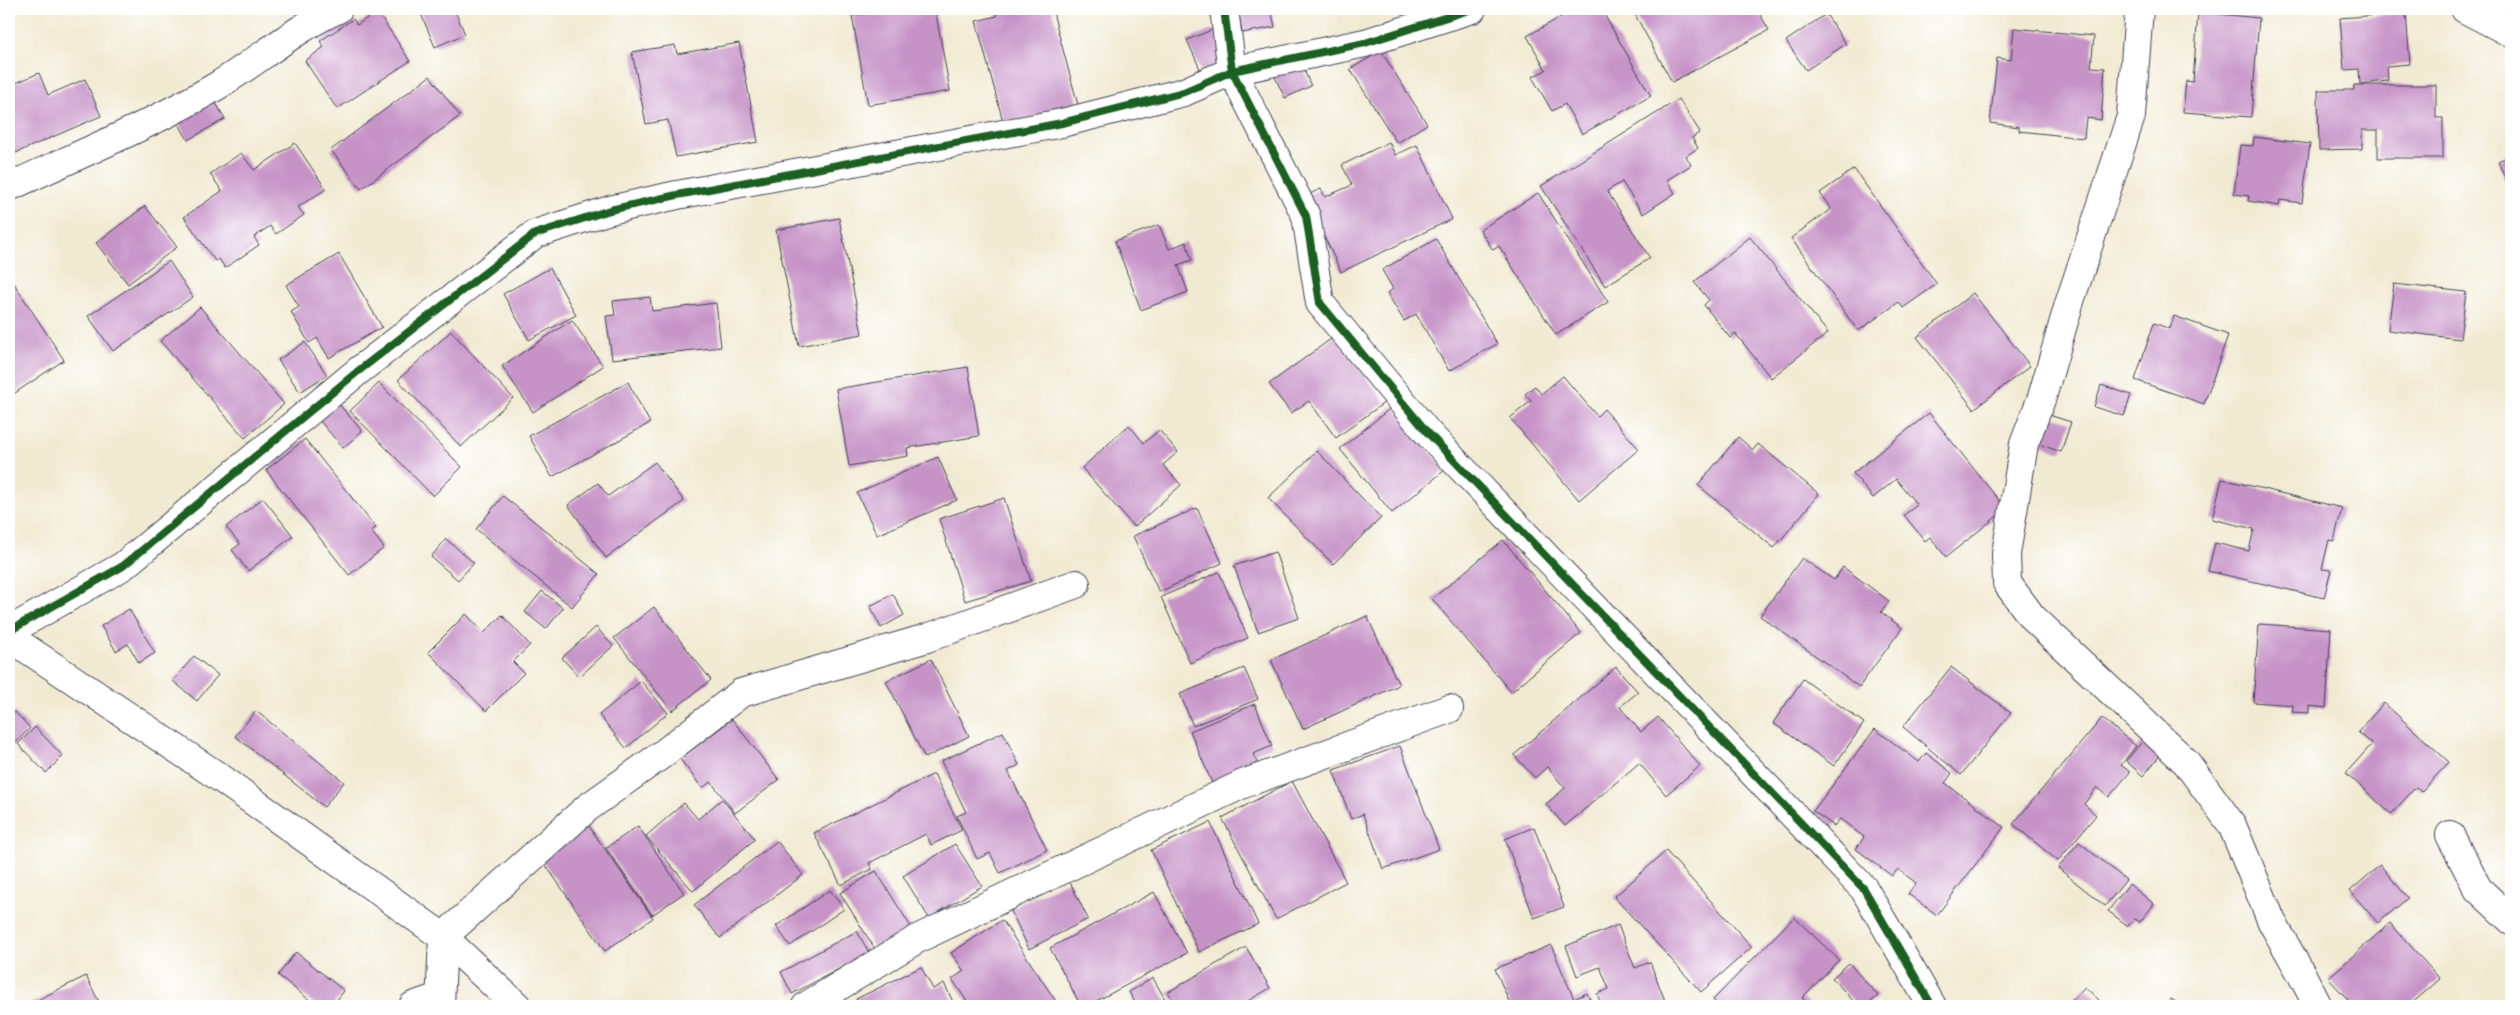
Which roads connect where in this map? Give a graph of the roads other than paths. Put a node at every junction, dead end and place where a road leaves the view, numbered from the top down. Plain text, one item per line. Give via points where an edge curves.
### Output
1 (338, 9) edge
2 (1224, 9) edge
3 (1472, 9) edge
4 (2139, 9) edge
5 (2467, 10) edge
6 (2511, 33) edge
7 (1232, 70) junction
8 (9, 187) edge
9 (1076, 584) dead end
10 (9, 630) edge
11 (9, 637) edge
12 (1449, 709) dead end
13 (2450, 835) dead end
14 (2511, 920) edge
15 (442, 937) junction
16 (440, 1001) edge
17 (413, 1006) edge
18 (517, 1006) edge
19 (806, 1006) edge
20 (1932, 1006) edge
21 (2318, 1006) edge

1 - 8 street via 317,18 216,86
2 - 7 street
3 - 7 street via 1365,43
4 - 21 street via 2131,116 2042,397 2024,444 2006,554 2008,583 2032,617 2186,762 2215,801 2232,825 2272,922
5 - 6 street
7 - 10 street via 1184,92 1111,112 677,195 610,210 535,234 357,372 123,566
7 - 20 street via 1306,216 1320,304 1427,432 1864,889
9 - 15 street via 926,638 742,692 587,808
11 - 15 street via 222,779
12 - 19 street via 1243,784 919,938
13 - 14 street via 2478,889
15 - 16 street
15 - 18 street
16 - 17 street

